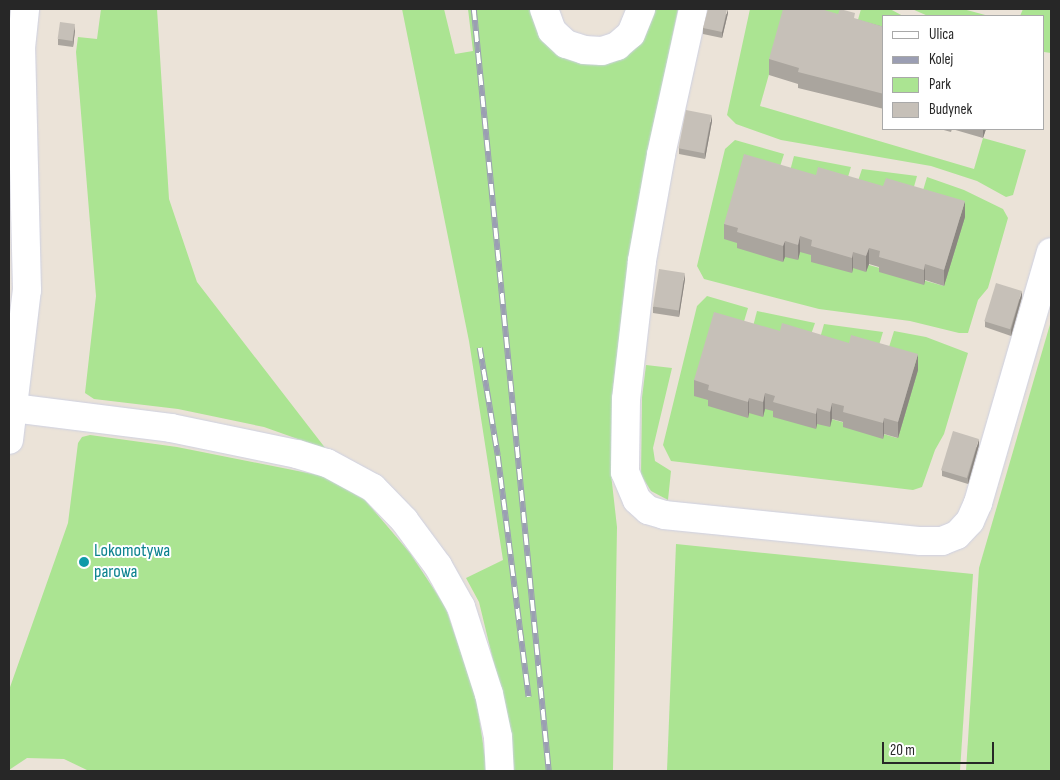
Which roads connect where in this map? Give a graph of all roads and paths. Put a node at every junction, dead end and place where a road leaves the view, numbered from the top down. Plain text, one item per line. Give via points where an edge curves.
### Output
1 (26, 9) edge
2 (544, 9) edge
3 (641, 9) edge
4 (694, 9) edge
5 (1051, 252) edge
6 (13, 408) junction
7 (9, 440) edge
8 (500, 771) edge

1 - 6 lane via 21,48 27,290
2 - 3 lane via 552,30 566,44 602,51 617,46 630,34
4 - 5 lane via 661,154 642,262 626,398 625,472 637,500 648,510 664,515 922,541 942,541 957,535 970,521 978,503
6 - 7 lane
6 - 8 lane via 162,427 297,454 327,463 373,488 404,520 438,566 461,607 490,694 498,736

